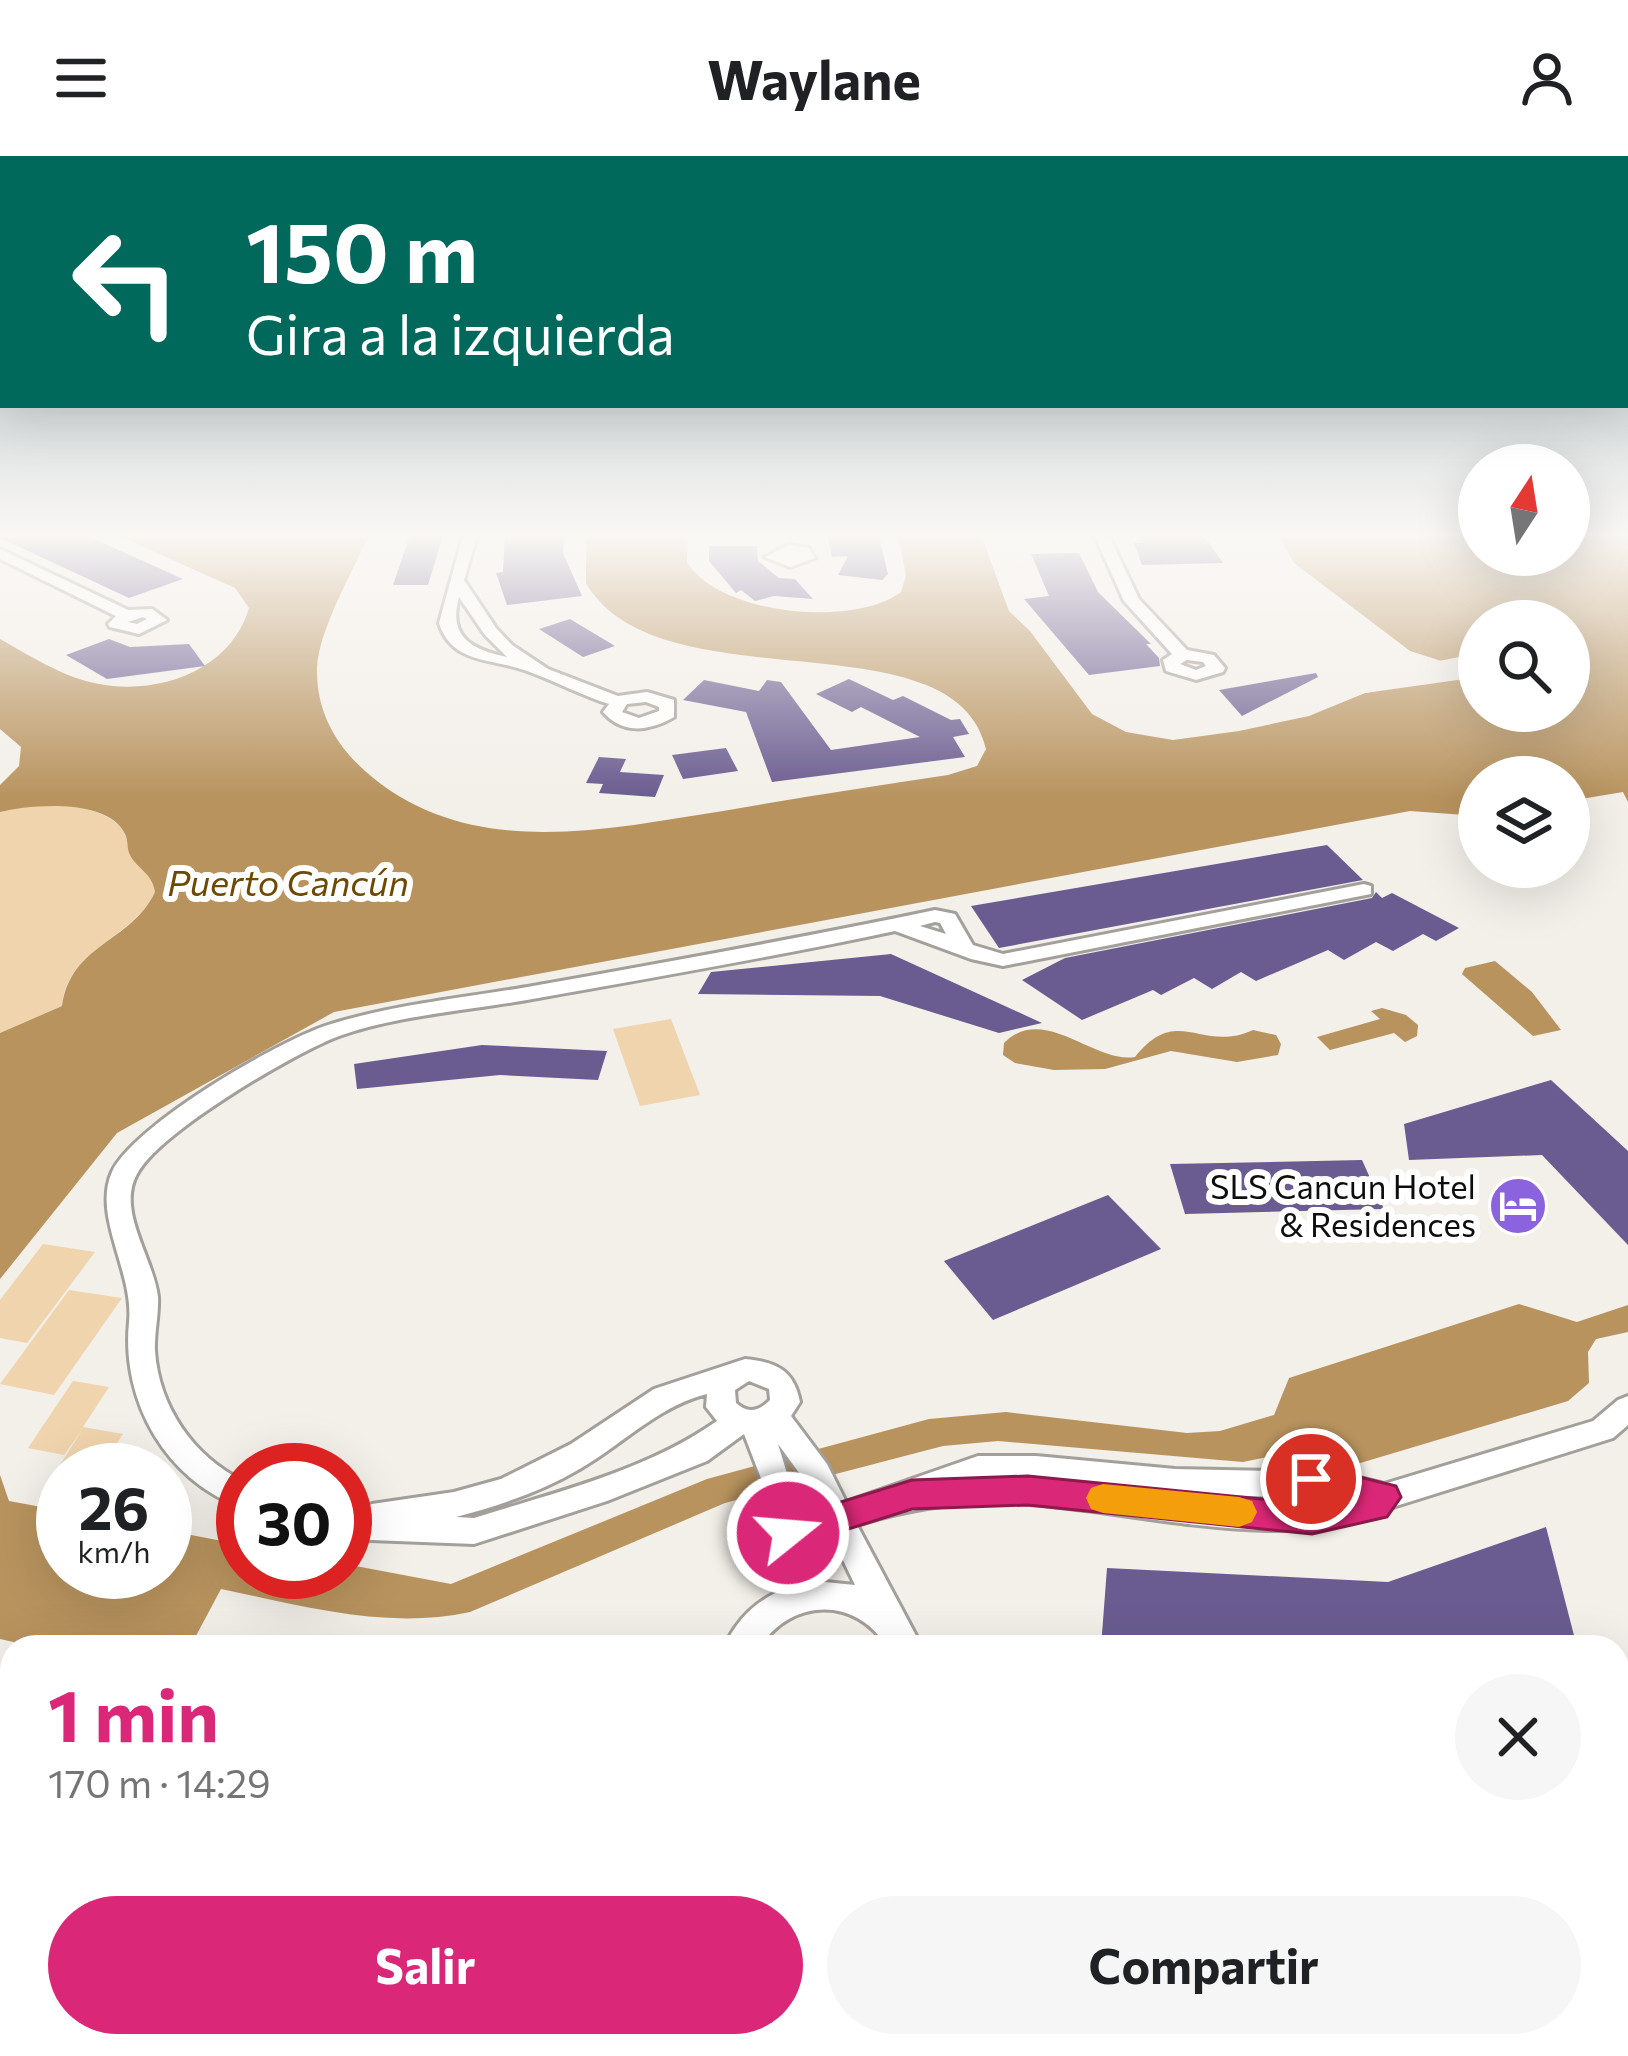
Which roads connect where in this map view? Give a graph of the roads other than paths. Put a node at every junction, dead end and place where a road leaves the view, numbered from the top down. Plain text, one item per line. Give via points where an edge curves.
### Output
1 (447, 621) edge
2 (478, 621) edge
3 (1150, 621) edge
4 (1182, 655) dead end
5 (530, 666) junction
6 (619, 702) dead end
7 (1364, 890) dead end
8 (727, 1379) junction
9 (1628, 1408) edge
10 (759, 1428) junction
11 (216, 1476) edge
12 (514, 1503) junction
13 (832, 1507) junction
14 (786, 1523) junction
15 (372, 1525) edge
16 (802, 1594) junction
17 (897, 1634) edge
18 (749, 1635) edge

1 - 5 street via 452,644
2 - 5 street
3 - 4 street
5 - 6 street
7 - 11 street via 1003,960 950,934 884,929 330,1031 175,1120 140,1149 117,1196 145,1282 141,1370 154,1410 183,1453
8 - 10 street via 718,1400 725,1413
8 - 10 street via 755,1370 776,1377 785,1393
8 - 12 street via 659,1396
9 - 13 street via 1603,1430 1384,1497 1375,1507 1312,1519 1028,1490
10 - 12 street
10 - 13 street via 799,1447
10 - 14 street
12 - 15 street via 474,1531
13 - 14 street
13 - 17 street
14 - 16 street
16 - 17 street via 849,1596
16 - 18 street via 763,1614

